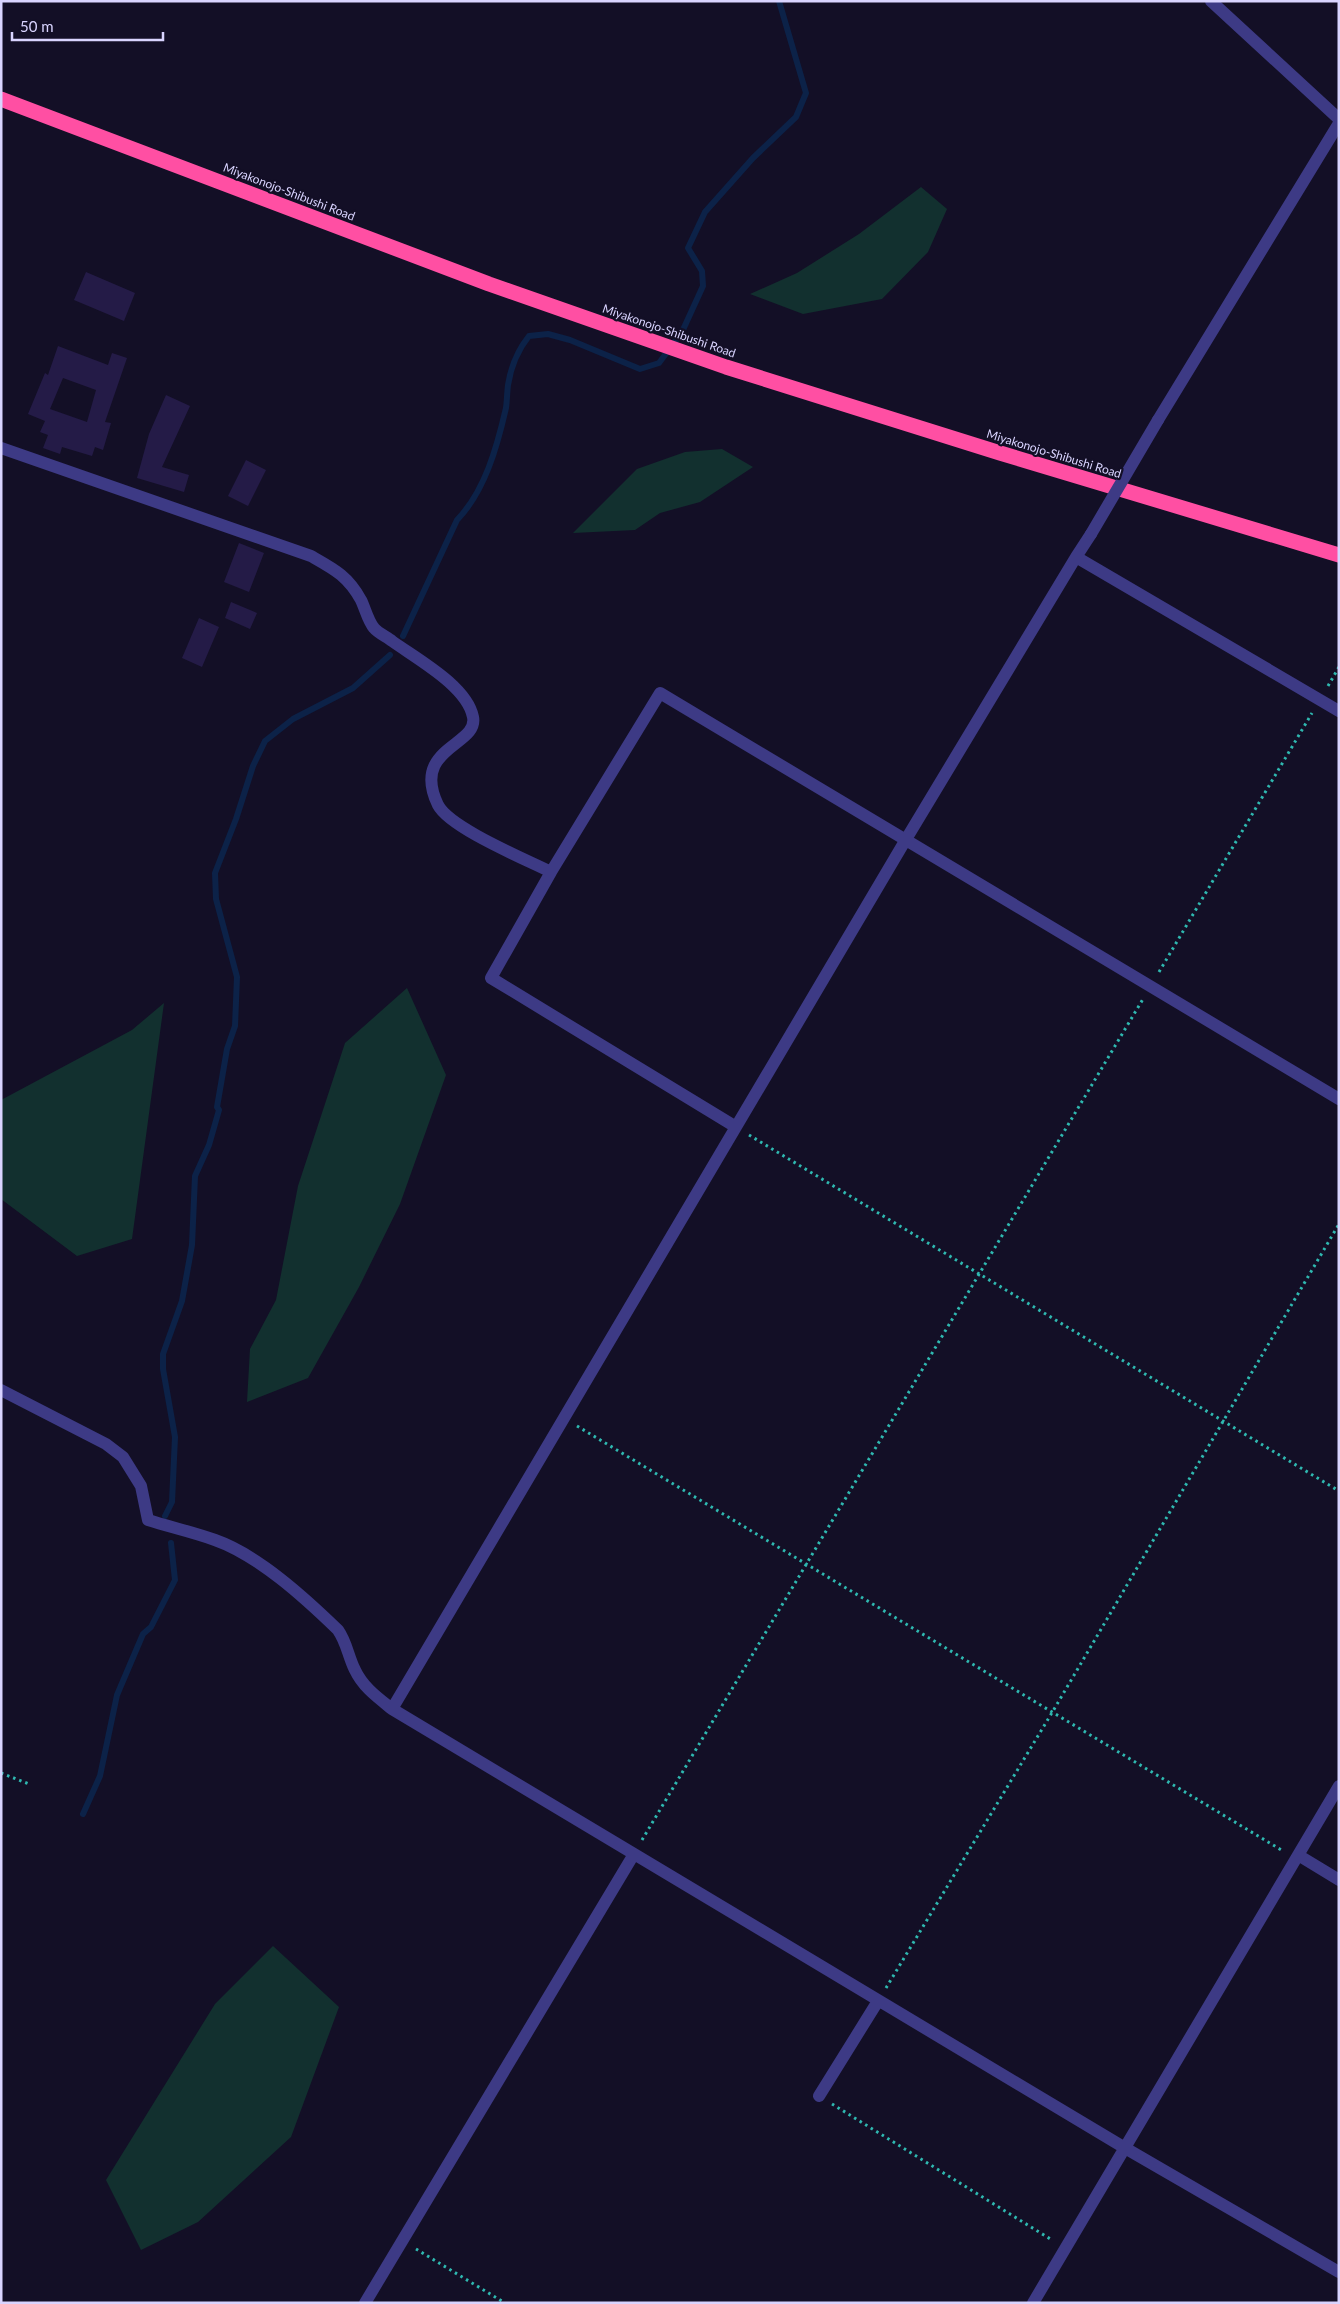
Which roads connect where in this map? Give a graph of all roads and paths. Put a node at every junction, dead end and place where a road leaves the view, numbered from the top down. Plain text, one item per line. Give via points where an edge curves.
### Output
1 (1211, 1) edge
2 (4, 101) edge
3 (1339, 121) edge
4 (1, 448) edge
5 (1339, 555) edge
6 (1076, 557) junction
7 (1339, 667) edge
8 (1320, 700) junction
9 (1339, 711) edge
10 (905, 841) junction
11 (551, 872) junction
12 (1150, 987) junction
13 (1339, 1099) edge
14 (736, 1127) junction
15 (1339, 1224) edge
16 (978, 1274) junction
17 (1, 1390) edge
18 (564, 1418) junction
19 (1221, 1422) junction
20 (1339, 1491) edge
21 (807, 1563) junction
22 (392, 1709) junction
23 (1053, 1711) junction
24 (1, 1773) edge
25 (30, 1784) dead end
26 (1339, 1786) edge
27 (634, 1854) junction
28 (1297, 1857) junction
29 (1339, 1880) edge
30 (878, 2001) junction
31 (819, 2096) joint
32 (1125, 2148) junction
33 (403, 2240) junction
34 (1065, 2248) junction
35 (1339, 2272) edge
36 (365, 2303) edge
37 (505, 2303) edge
38 (1033, 2303) edge

1 - 3 street
2 - 5 highway, Miyakonojo-Shibushi Road via 490,284 726,366 1028,462
3 - 6 street, bridge
4 - 11 street via 311,556 339,571 352,585 373,627 456,687 470,706 474,720 470,730 432,768 430,786 439,807 460,826
6 - 8 street
6 - 10 street
7 - 8 path
8 - 9 street
8 - 12 path
10 - 11 street via 660,694
10 - 12 street
10 - 14 street
11 - 14 street via 490,978
12 - 13 street
12 - 16 path
14 - 16 path
14 - 18 street
15 - 19 path
16 - 19 path
16 - 21 path
17 - 22 street via 106,1444 123,1457 141,1486 148,1520 215,1540 252,1558 338,1630 364,1686
18 - 21 path
18 - 22 street
19 - 20 path
19 - 23 path
21 - 23 path
21 - 27 path
22 - 27 street
23 - 28 path
23 - 30 path
24 - 25 path
26 - 28 street
27 - 30 street
27 - 33 street
28 - 29 street
28 - 32 street
30 - 31 street
30 - 32 street
31 - 34 path
32 - 34 street
32 - 35 street
33 - 36 street
33 - 37 path
34 - 38 street

